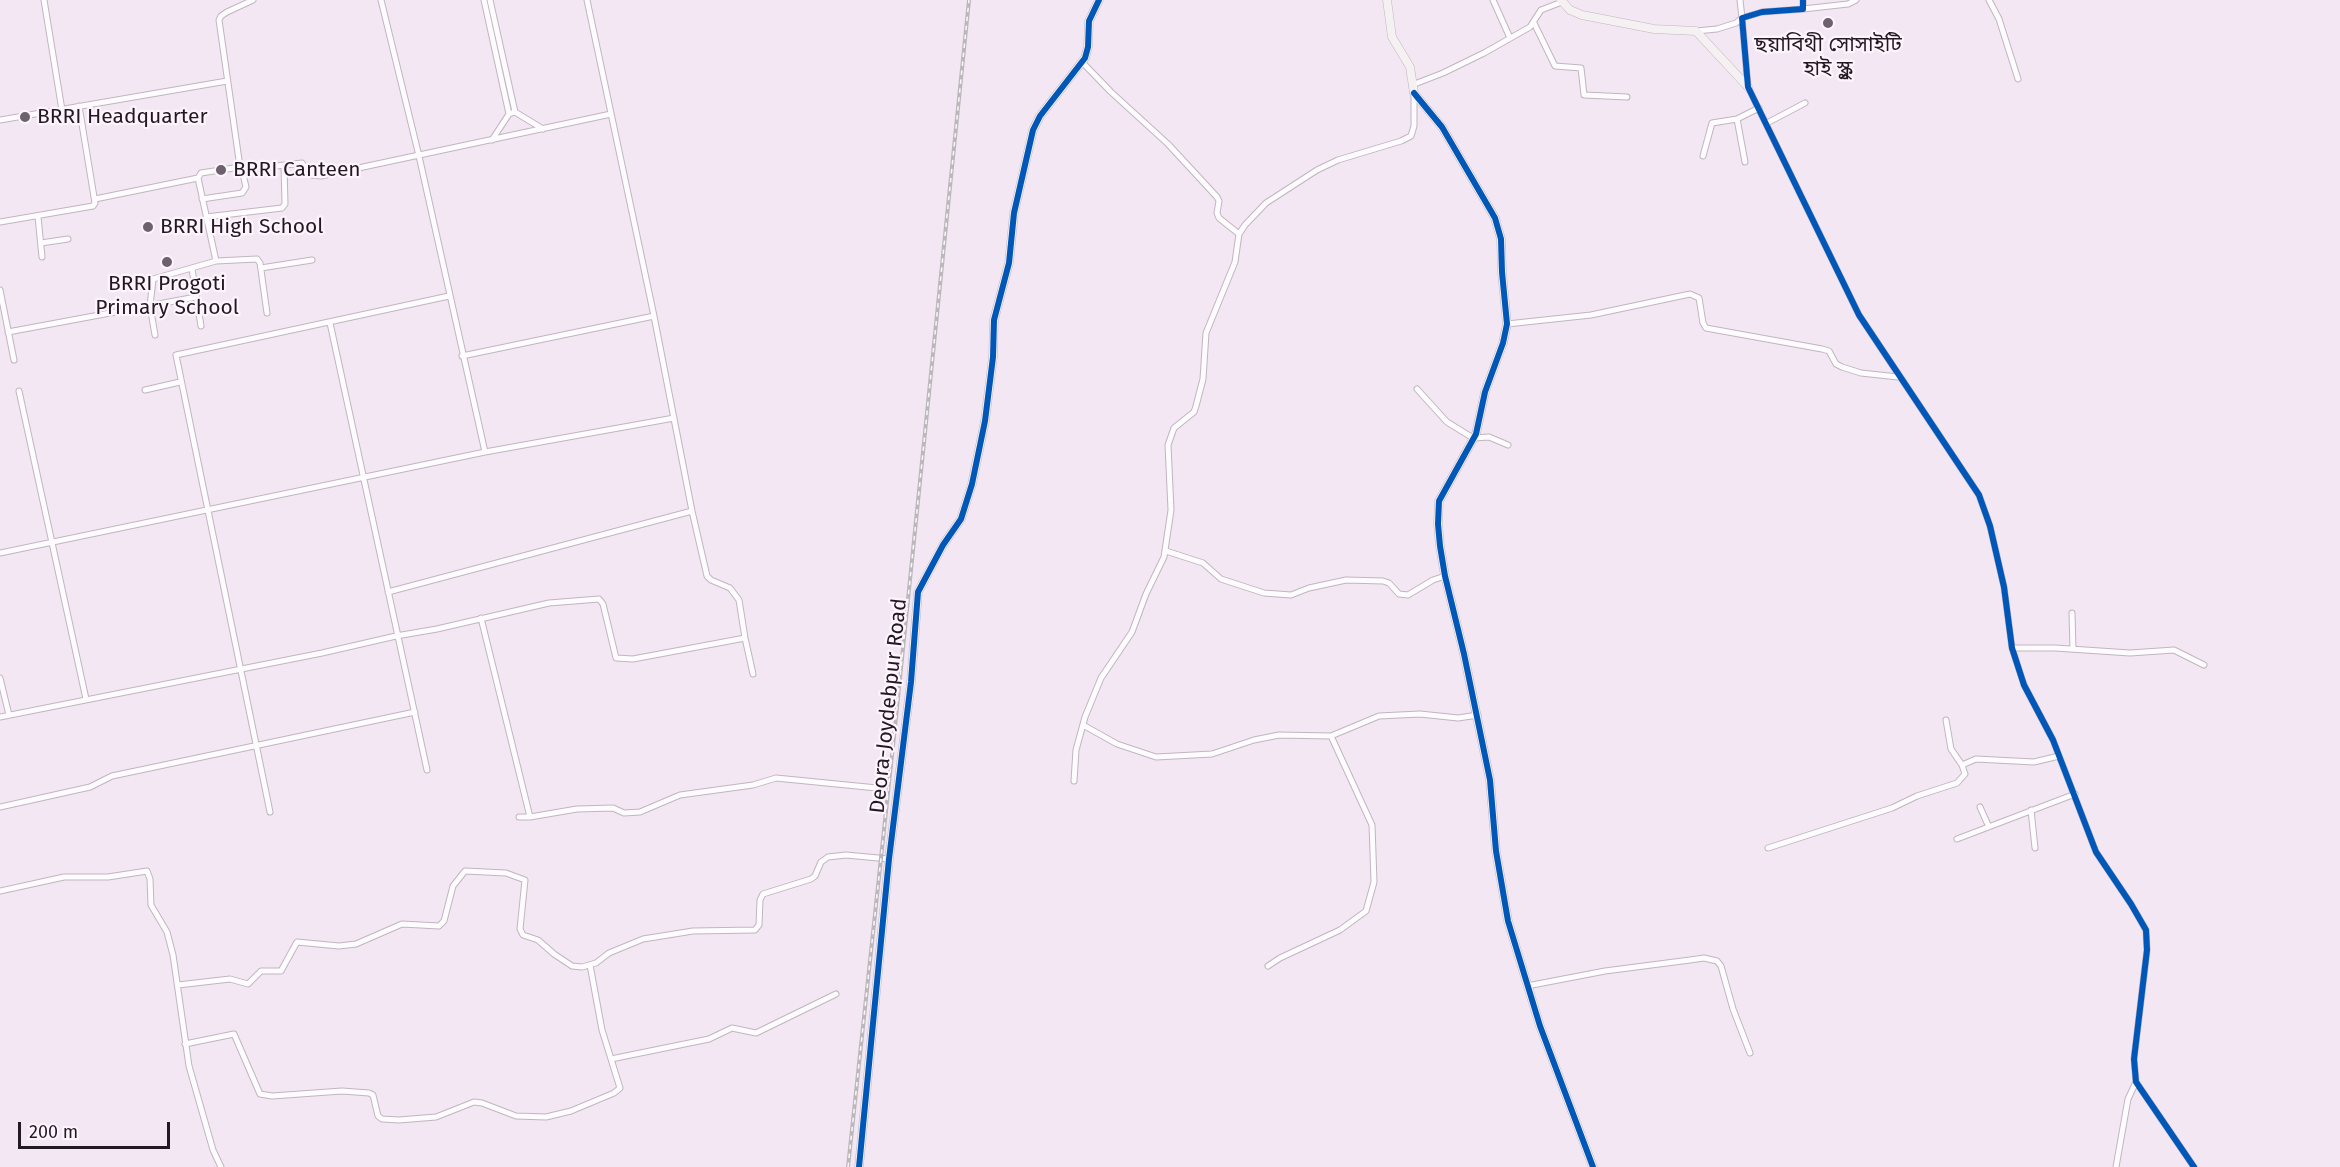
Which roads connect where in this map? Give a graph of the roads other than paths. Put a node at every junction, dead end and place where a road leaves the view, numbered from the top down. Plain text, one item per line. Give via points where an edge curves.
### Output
1 (44, 0) edge
2 (254, 0) edge
3 (381, 0) edge
4 (484, 0) edge
5 (490, 0) edge
6 (587, 0) edge
7 (1099, 0) edge
8 (1387, 0) edge
9 (1493, 0) edge
10 (1740, 0) edge
11 (1803, 0) edge
12 (1856, 0) edge
13 (1989, 0) edge
14 (1561, 1) edge
15 (1803, 9) junction
16 (1742, 18) junction
17 (1534, 23) junction
18 (1696, 31) junction
19 (1510, 38) junction
20 (1083, 63) junction
21 (2018, 78) dead end
22 (227, 81) junction
23 (1412, 85) junction
24 (1749, 87) junction
25 (1414, 93) junction
26 (1627, 97) dead end
27 (1805, 103) dead end
28 (79, 106) junction
29 (1759, 108) junction
30 (62, 110) junction
31 (512, 113) junction
32 (611, 114) junction
33 (1737, 119) junction
34 (0, 120) edge
35 (1767, 123) junction
36 (543, 129) junction
37 (492, 140) junction
38 (419, 156) junction
39 (1704, 156) dead end
40 (1745, 162) dead end
41 (284, 166) junction
42 (241, 168) junction
43 (198, 178) junction
44 (95, 199) junction
45 (202, 200) junction
46 (38, 217) junction
47 (206, 218) junction
48 (0, 222) edge
49 (1239, 234) junction
50 (68, 239) dead end
51 (41, 243) junction
52 (42, 257) dead end
53 (312, 260) dead end
54 (216, 261) junction
55 (261, 268) junction
56 (192, 269) junction
57 (0, 290) edge
58 (448, 296) junction
59 (196, 297) junction
60 (150, 306) junction
61 (267, 313) dead end
62 (654, 316) junction
63 (330, 323) junction
64 (1507, 324) junction
65 (201, 326) dead end
66 (8, 332) junction
67 (155, 335) dead end
68 (462, 356) junction
69 (14, 360) dead end
70 (1898, 377) junction
71 (180, 382) junction
72 (1417, 389) dead end
73 (145, 390) dead end
74 (19, 391) dead end
75 (674, 418) junction
76 (1473, 438) junction
77 (1508, 445) dead end
78 (485, 452) junction
79 (363, 478) junction
80 (207, 511) junction
81 (692, 511) junction
82 (50, 542) junction
83 (1166, 551) junction
84 (0, 553) edge
85 (1444, 576) junction
86 (388, 592) junction
87 (2072, 613) dead end
88 (481, 618) junction
89 (398, 635) junction
90 (745, 638) junction
91 (2012, 648) junction
92 (2073, 649) junction
93 (2204, 665) dead end
94 (240, 669) junction
95 (753, 674) dead end
96 (0, 678) edge
97 (86, 699) junction
98 (415, 712) junction
99 (9, 715) junction
100 (1478, 715) junction
101 (0, 717) edge
102 (1946, 720) dead end
103 (1083, 725) junction
104 (1331, 736) junction
105 (256, 746) junction
106 (2059, 756) junction
107 (1962, 765) junction
108 (427, 770) dead end
109 (1074, 781) dead end
110 (876, 788) dead end
111 (2075, 794) junction
112 (0, 807) edge
113 (1980, 807) dead end
114 (2031, 810) junction
115 (270, 812) dead end
116 (519, 817) dead end
117 (530, 817) junction
118 (1988, 825) junction
119 (1957, 839) dead end
120 (1768, 848) dead end
121 (2035, 848) dead end
122 (889, 858) junction
123 (0, 891) edge
124 (590, 965) junction
125 (1268, 966) dead end
126 (178, 985) junction
127 (1527, 986) junction
128 (836, 994) dead end
129 (185, 1044) junction
130 (1750, 1053) dead end
131 (611, 1059) junction
132 (2136, 1082) junction
133 (221, 1167) edge
134 (859, 1167) edge
135 (1593, 1167) edge
136 (2116, 1167) edge
137 (2194, 1167) edge

1 - 30 street
2 - 22 street via 219,20
3 - 38 street
4 - 31 street
5 - 31 street
6 - 32 street
7 - 20 street via 1089,21
8 - 23 street via 1392,37 1410,67
9 - 19 street
10 - 16 street
11 - 15 street
12 - 15 street
13 - 21 street
14 - 17 street via 1537,13
14 - 18 street via 1582,15 1654,29
15 - 16 street via 1762,12
16 - 18 street via 1730,26
16 - 24 street
17 - 19 street
17 - 26 street via 1555,66 1581,68 1584,95
18 - 24 street
19 - 23 street
20 - 49 street via 1217,197 1216,213 1224,225
20 - 122 street, Deora-Joydebpur Road via 1033,130 1014,213 1009,263 994,320 986,415 972,484 961,519 918,592
22 - 28 street
22 - 42 street
23 - 25 street
24 - 29 street
25 - 49 street via 1411,136 1338,159 1317,170 1266,203
25 - 64 street via 1442,127 1498,226
27 - 35 street
28 - 30 street
28 - 44 street
29 - 33 street
29 - 35 street
30 - 34 street
31 - 36 street
31 - 37 street
32 - 36 street
32 - 62 street
33 - 39 street via 1712,123
33 - 40 street
35 - 70 street via 1859,315
36 - 37 street
37 - 38 street
38 - 41 street via 321,176 311,176 303,163
38 - 58 street
41 - 42 street
41 - 47 street via 282,208
42 - 43 street via 201,173
42 - 45 street via 246,187 242,193
43 - 44 street
43 - 45 street
44 - 46 street via 93,206
45 - 47 street
46 - 48 street
46 - 51 street
47 - 54 street
49 - 83 street via 1235,262 1206,333 1203,379 1194,412 1174,428 1168,445 1171,510
50 - 51 street
51 - 52 street
53 - 55 street
54 - 55 street via 254,258
54 - 56 street
55 - 61 street
56 - 59 street
56 - 60 street via 153,279
57 - 66 street
58 - 63 street
58 - 68 street
59 - 60 street
59 - 65 street
60 - 66 street
60 - 67 street
62 - 68 street
62 - 75 street
63 - 71 street via 176,355
63 - 79 street
64 - 70 street via 1592,315 1690,294 1699,298 1706,328 1829,351 1842,367
64 - 76 street
66 - 69 street
68 - 78 street
70 - 91 street via 1979,495 2004,587
71 - 73 street
71 - 80 street
72 - 76 street via 1447,422
74 - 82 street
75 - 78 street
75 - 81 street
76 - 77 street via 1489,436
76 - 85 street via 1439,501
78 - 79 street
79 - 80 street
79 - 86 street
80 - 82 street
80 - 94 street
81 - 86 street
81 - 90 street via 707,576 730,588 739,600
82 - 84 street
82 - 97 street
83 - 85 street via 1203,563 1221,579 1264,593 1292,595 1346,580 1383,581 1399,594 1408,595
83 - 103 street via 1132,632 1101,678
85 - 100 street
86 - 89 street
87 - 92 street
88 - 89 street
88 - 90 street via 549,603 600,598 616,658 633,659
88 - 117 street
89 - 94 street
89 - 98 street
90 - 95 street
91 - 92 street
91 - 106 street via 2024,685
92 - 93 street via 2130,653 2174,650
94 - 97 street
94 - 105 street
96 - 99 street
97 - 99 street
98 - 105 street
98 - 108 street
99 - 101 street
100 - 104 street via 1379,716
100 - 127 street via 1490,780 1502,891
102 - 107 street via 1951,749
103 - 104 street via 1117,744 1156,757 1212,754 1279,735
103 - 109 street
104 - 125 street via 1371,825 1374,882 1366,911 1340,930
105 - 112 street via 112,776 90,787
105 - 115 street
106 - 107 street via 2034,762 1976,759
106 - 111 street
107 - 120 street via 1965,774 1957,783
110 - 117 street via 776,778 680,795 640,812 577,809
111 - 114 street
111 - 132 street via 2096,852 2146,930 2134,1059
113 - 118 street
114 - 118 street
114 - 121 street
116 - 117 street
118 - 119 street
122 - 124 street via 828,857 811,879 763,894 755,930 693,931 643,939
122 - 134 street, Deora-Joydebpur Road
123 - 126 street via 63,877 101,878 147,871 152,904 167,932
124 - 126 street via 572,966 538,940 523,936 520,929 525,880 506,873 469,871 460,875 453,886 444,921 439,926 402,924 356,944 339,946 297,942 280,971 261,971 248,984 230,979
124 - 131 street
126 - 129 street
127 - 130 street via 1647,965 1704,958 1717,961
127 - 135 street
128 - 131 street via 756,1033 732,1028 709,1039
129 - 131 street via 234,1034 260,1094 369,1093 380,1117 399,1120 436,1117 474,1102 526,1118 571,1111 620,1088
129 - 133 street
132 - 136 street via 2128,1099
132 - 137 street

